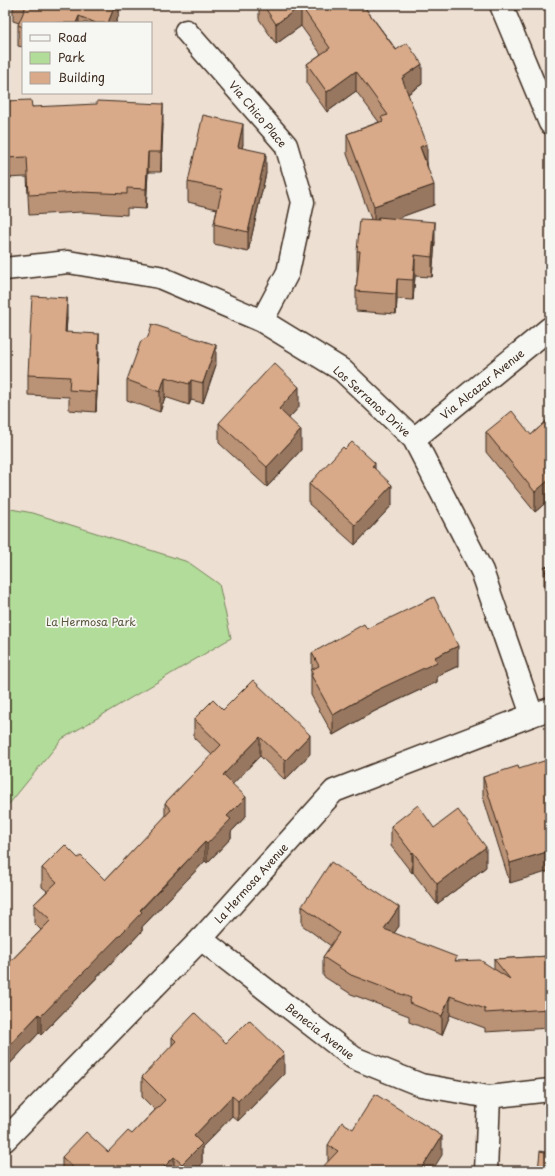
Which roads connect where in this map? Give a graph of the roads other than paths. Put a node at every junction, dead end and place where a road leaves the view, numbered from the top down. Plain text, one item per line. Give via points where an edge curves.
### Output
1 (501, 5) edge
2 (186, 31) dead end
3 (550, 123) edge
4 (5, 269) edge
5 (262, 321) junction
6 (550, 328) edge
7 (414, 439) junction
8 (541, 712) edge
9 (202, 939) junction
10 (550, 1090) edge
11 (489, 1097) junction
12 (5, 1140) edge
13 (486, 1171) edge

1 - 3 street
2 - 5 street, Via Chico Place via 286,145 304,202 288,272
4 - 5 street, Los Serranos Drive via 68,262 159,277
5 - 7 street, Los Serranos Drive via 342,370
6 - 7 street, Via Alcazar Avenue
7 - 8 street, Los Serranos Drive via 482,571
8 - 9 street, La Hermosa Avenue via 334,790
9 - 11 street, Benecia Avenue via 354,1058 421,1085
9 - 12 street, La Hermosa Avenue
10 - 11 street, Benecia Avenue
11 - 13 street

